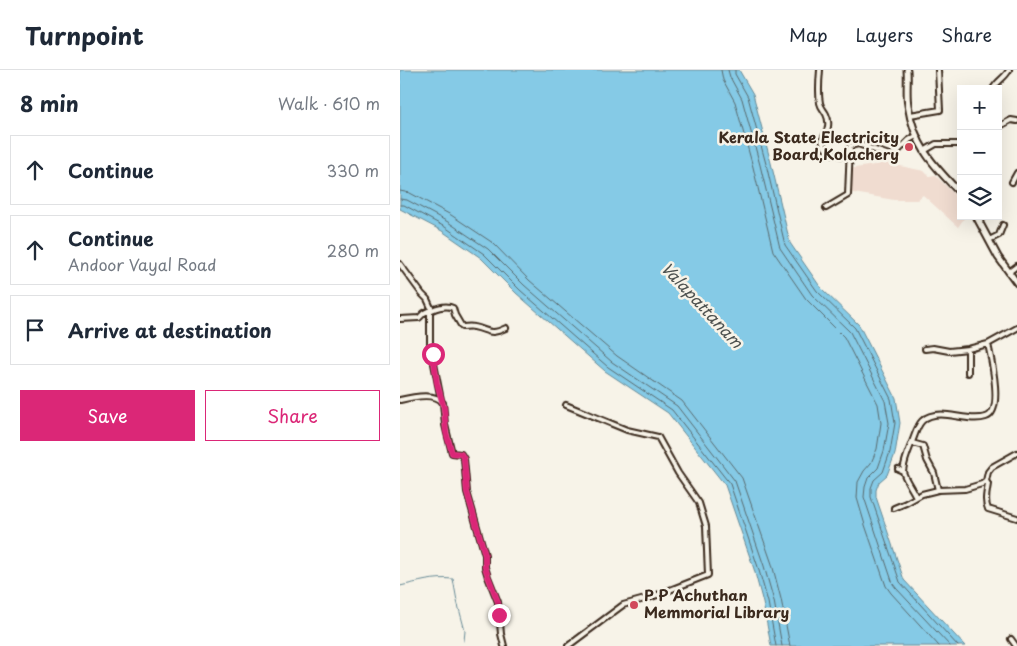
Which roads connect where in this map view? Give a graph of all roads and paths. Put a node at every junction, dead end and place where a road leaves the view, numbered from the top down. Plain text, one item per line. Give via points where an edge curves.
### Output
1 (820, 70) edge
2 (907, 70) edge
3 (938, 70) edge
4 (1009, 70) edge
5 (995, 85) edge
6 (910, 115) junction
7 (1017, 120) edge
8 (1002, 125) edge
9 (916, 136) junction
10 (957, 144) edge
11 (924, 151) junction
12 (850, 157) junction
13 (1017, 173) edge
14 (1012, 182) dead end
15 (957, 190) edge
16 (826, 208) dead end
17 (979, 222) edge
18 (1003, 225) dead end
19 (989, 240) junction
20 (400, 264) edge
21 (1017, 266) edge
22 (1009, 272) junction
23 (1017, 283) edge
24 (431, 310) junction
25 (400, 319) edge
26 (506, 328) dead end
27 (1017, 328) edge
28 (988, 344) junction
29 (925, 349) dead end
30 (968, 349) junction
31 (968, 372) dead end
32 (400, 400) edge
33 (442, 400) junction
34 (566, 405) dead end
35 (912, 443) junction
36 (1017, 453) edge
37 (898, 469) dead end
38 (904, 471) junction
39 (986, 481) junction
40 (938, 490) junction
41 (916, 497) junction
42 (894, 508) dead end
43 (1017, 518) edge
44 (1011, 640) dead end
45 (504, 646) edge
46 (568, 646) edge
47 (1016, 646) edge

1 - 12 street via 821,106 829,123 822,141 830,154
2 - 6 main road
3 - 6 street via 940,110
4 - 5 street
6 - 9 main road
7 - 8 street
9 - 11 main road
9 - 12 street via 889,155 858,144 850,146
10 - 11 street via 936,144
11 - 15 main road
12 - 16 street via 848,195
13 - 14 street
17 - 19 main road
18 - 19 street via 999,235
19 - 22 main road
20 - 24 street via 427,299
21 - 22 street
22 - 23 main road
24 - 25 street via 419,318
24 - 26 street via 453,308 462,327 474,326 493,332
24 - 33 street via 430,343
27 - 28 street
28 - 30 street
28 - 35 street via 995,374 995,405 991,414 984,418 932,416 921,422
29 - 30 street
30 - 31 street
32 - 33 street via 413,397
33 - 45 street via 452,453 461,454 464,459 467,492 485,555 485,567 498,602
34 - 46 street via 628,430 658,437 698,503 706,526 708,575 624,605
35 - 38 street
35 - 40 street via 923,446
36 - 39 street via 992,467
37 - 38 street
38 - 41 street
39 - 40 street via 965,489
39 - 43 street via 986,506
40 - 41 street
41 - 42 street
44 - 47 street

